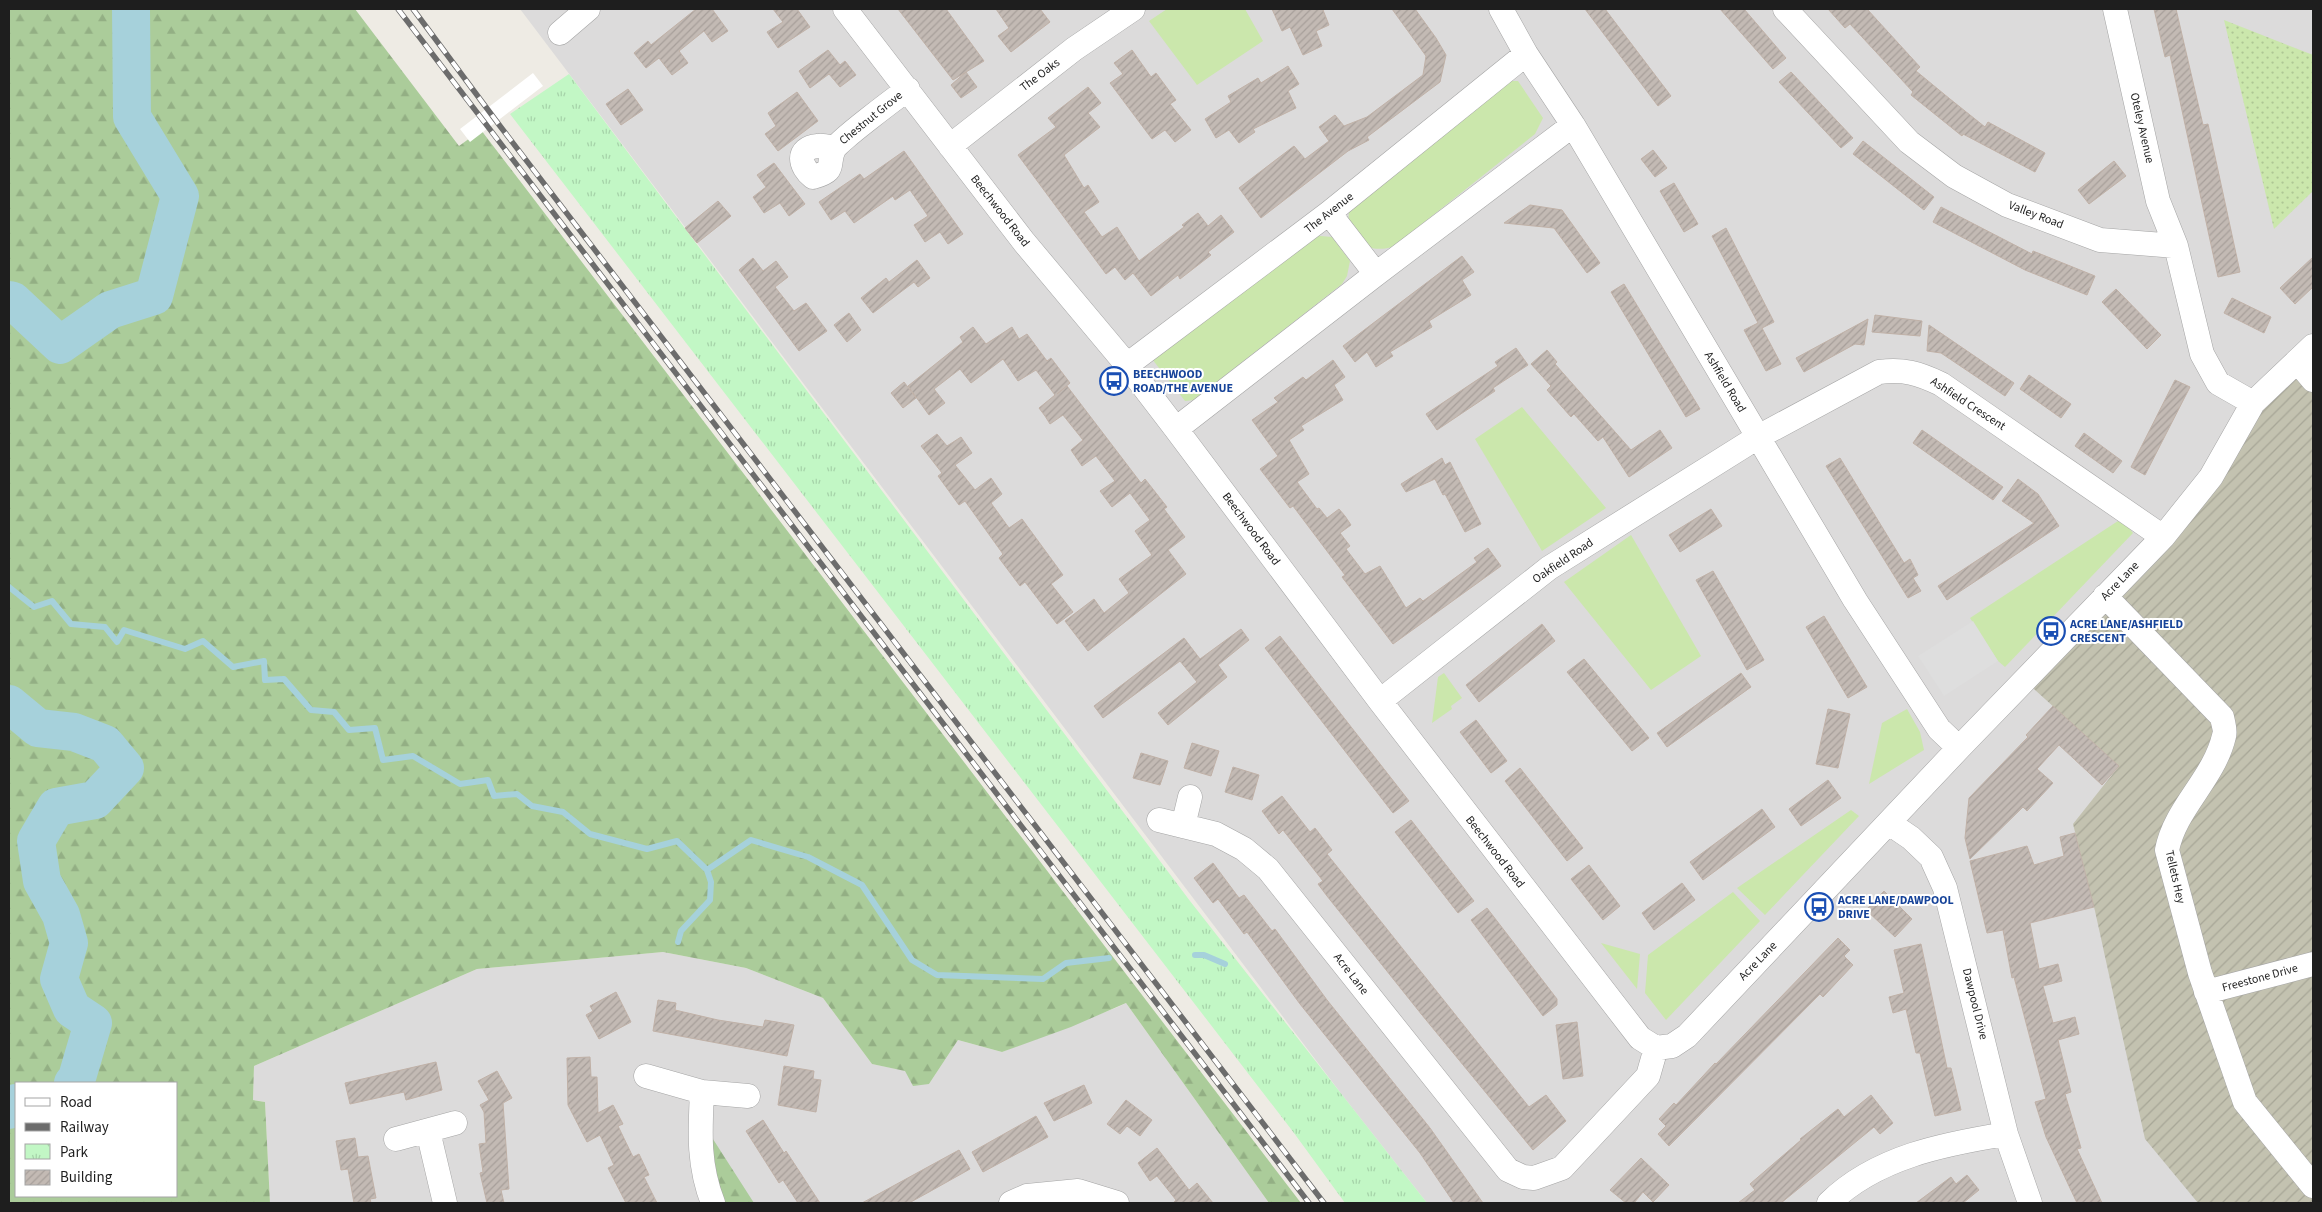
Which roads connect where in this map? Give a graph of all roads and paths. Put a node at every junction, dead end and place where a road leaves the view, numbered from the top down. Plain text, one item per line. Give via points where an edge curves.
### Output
1 (588, 9) edge
2 (845, 9) edge
3 (1133, 9) edge
4 (1501, 9) edge
5 (1785, 9) edge
6 (2115, 9) edge
7 (560, 34) dead end
8 (1526, 54) junction
9 (908, 89) junction
10 (1573, 125) junction
11 (950, 146) junction
12 (834, 148) dead end
13 (1329, 213) junction
14 (2176, 246) junction
15 (1376, 274) junction
16 (2305, 354) edge
17 (1126, 365) junction
18 (2313, 380) edge
19 (2253, 403) junction
20 (1176, 429) junction
21 (1758, 437) junction
22 (2163, 537) junction
23 (2105, 596) junction
24 (1380, 701) junction
25 (1959, 748) junction
26 (1190, 798) dead end
27 (1159, 820) dead end
28 (1889, 823) junction
29 (1182, 826) junction
30 (2313, 964) edge
31 (2206, 992) junction
32 (1656, 1048) junction
33 (646, 1076) dead end
34 (702, 1092) junction
35 (748, 1096) dead end
36 (455, 1123) dead end
37 (428, 1131) junction
38 (2006, 1134) junction
39 (396, 1139) dead end
40 (2313, 1186) edge
41 (445, 1203) edge
42 (713, 1203) edge
43 (1011, 1203) edge
44 (1117, 1203) edge
45 (1830, 1203) edge
46 (2030, 1203) edge

1 - 7 street
2 - 9 street, Beechwood Road
3 - 11 street, The Oaks via 1074,49
4 - 8 street, Ashfield Road
5 - 14 street, Valley Road via 1909,142 1954,176 2007,205 2100,240
6 - 14 street, Oteley Avenue via 2158,201
8 - 10 street, Ashfield Road
8 - 13 street, The Avenue
9 - 11 street, Beechwood Road
9 - 12 street, Chestnut Grove
10 - 15 street
10 - 21 street, Ashfield Road
11 - 17 street, Beechwood Road
13 - 15 street
13 - 17 street, The Avenue
14 - 19 street via 2202,354 2218,383
15 - 20 street
16 - 18 street
16 - 19 street, Acre Lane
17 - 20 street, Beechwood Road
19 - 22 street, Acre Lane via 2211,477
20 - 24 street, Beechwood Road
21 - 22 street, Ashfield Crescent via 1878,372 1898,370 1920,374 1941,384
21 - 24 street, Oakfield Road via 1549,568
21 - 25 street, Ashfield Road via 1858,606 1939,729
22 - 23 street, Acre Lane
23 - 25 street, Acre Lane
23 - 31 street, Tellets Hey via 2222,717 2225,735 2214,763 2170,833 2167,850
24 - 32 street, Beechwood Road via 1640,1038
25 - 28 street, Acre Lane
26 - 29 street
27 - 29 street, Acre Lane
28 - 32 street, Acre Lane via 1687,1036 1672,1046
28 - 38 street, Dawpool Drive via 1912,838 1931,857 1946,888
29 - 32 street, Acre Lane via 1216,834 1244,849 1268,870 1508,1170 1534,1178 1562,1168 1648,1076
30 - 31 street, Freestone Drive
31 - 40 street, Tellets Hey via 2244,1102
33 - 34 street
34 - 35 street
34 - 42 street via 700,1139 704,1181
36 - 37 street
37 - 39 street
37 - 41 street
38 - 45 street via 1921,1151 1881,1168 1841,1192
38 - 46 street, Dawpool Drive
43 - 44 street via 1027,1196 1078,1191

